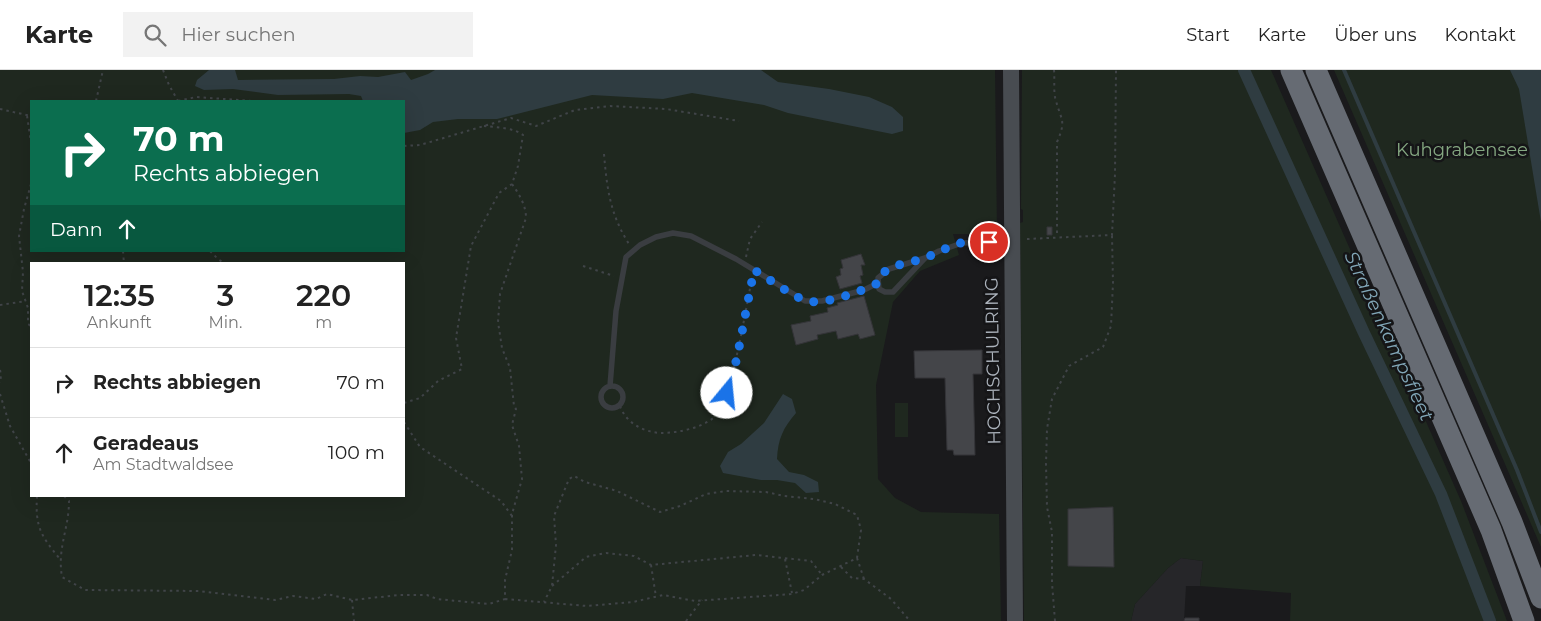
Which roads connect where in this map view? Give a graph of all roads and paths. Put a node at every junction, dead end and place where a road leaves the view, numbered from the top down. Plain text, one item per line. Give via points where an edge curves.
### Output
1 (103, 70) edge
2 (163, 70) edge
3 (1011, 70) edge
4 (1054, 70) edge
5 (1116, 70) edge
6 (1291, 70) edge
7 (1316, 70) edge
8 (96, 100) edge
9 (177, 100) edge
10 (182, 100) edge
11 (242, 100) edge
12 (0, 109) edge
13 (27, 116) joint
14 (740, 121) dead end
15 (484, 126) junction
16 (30, 136) edge
17 (405, 146) edge
18 (604, 154) dead end
19 (512, 184) junction
20 (30, 188) edge
21 (762, 222) dead end
22 (1112, 235) junction
23 (1057, 238) junction
24 (1005, 241) junction
25 (989, 242) dead end
26 (632, 250) junction
27 (211, 252) edge
28 (925, 258) junction
29 (222, 262) edge
30 (745, 264) junction
31 (583, 266) dead end
32 (754, 270) junction
33 (621, 278) junction
34 (878, 283) junction
35 (26, 301) junction
36 (0, 305) edge
37 (30, 325) edge
38 (0, 370) edge
39 (0, 383) edge
40 (610, 386) junction
41 (0, 394) edge
42 (405, 404) edge
43 (620, 406) junction
44 (405, 424) edge
45 (30, 461) edge
46 (37, 497) edge
47 (65, 497) edge
48 (512, 516) junction
49 (857, 558) junction
50 (60, 559) junction
51 (785, 559) junction
52 (651, 565) junction
53 (841, 567) junction
54 (822, 575) junction
55 (864, 579) junction
56 (552, 586) junction
57 (792, 594) junction
58 (656, 597) junction
59 (1541, 598) edge
60 (505, 599) junction
61 (352, 600) junction
62 (702, 600) junction
63 (544, 602) junction
64 (354, 621) edge
65 (686, 621) edge
66 (910, 621) edge
67 (1016, 621) edge
68 (1055, 621) edge
69 (1524, 621) edge

1 - 8 path
2 - 9 path
3 - 24 street, HOCHSCHULRING
4 - 23 path via 1055,101 1063,128 1057,142
5 - 22 path
6 - 69 highway via 1491,530
7 - 59 highway via 1508,513
10 - 11 path via 196,96
12 - 13 path
13 - 16 path
14 - 15 path via 666,109 610,106 575,110 536,126 511,118
15 - 17 path
15 - 19 path via 523,134
18 - 26 path via 612,208
19 - 42 path via 499,194 472,246 456,338 462,369 438,381 420,398
19 - 48 path via 526,218 500,294 498,322 502,348 510,368 516,409 512,425 519,446 522,479
20 - 35 path via 19,236 22,291
21 - 30 path via 750,239
22 - 23 path
22 - 68 path via 1111,326 1103,347 1069,366 1050,409 1047,507 1052,532
23 - 24 path
24 - 67 street, HOCHSCHULRING
25 - 28 lane via 962,243
26 - 30 lane via 656,237 673,233 691,236
26 - 33 lane via 626,257
27 - 29 path
28 - 34 lane via 889,269 880,275
28 - 34 lane via 893,292 885,292
30 - 32 lane
31 - 33 path
32 - 34 lane via 805,300 822,301
32 - 43 path via 737,358 721,410 712,419 676,433 640,428 630,422
33 - 40 lane
35 - 36 path
35 - 37 path
38 - 39 path
40 - 43 lane via 623,392
40 - 43 lane via 601,393 601,400 611,408
41 - 45 path via 10,426
44 - 48 path via 420,446 501,501
46 - 50 path via 36,516 44,540
47 - 50 path via 69,501 69,512
48 - 60 path via 512,550 505,580
49 - 53 path
49 - 55 path
49 - 56 path via 861,530 857,515 835,504 766,492 726,491 706,494 660,512 617,491 574,476 569,479 554,516 556,545
50 - 61 path via 62,578 85,590 199,591 275,600 293,596 316,599 327,594
51 - 52 path via 756,555
51 - 54 path via 811,561
51 - 57 path
52 - 56 path via 634,556 606,553 586,557
52 - 58 path
53 - 54 path
53 - 55 path via 852,578
54 - 57 path via 804,590
55 - 66 path via 891,599
56 - 63 path
57 - 62 path
58 - 62 path
58 - 63 path via 587,606
60 - 61 path via 489,604 437,599 427,595
60 - 63 path
61 - 64 path
62 - 65 path

